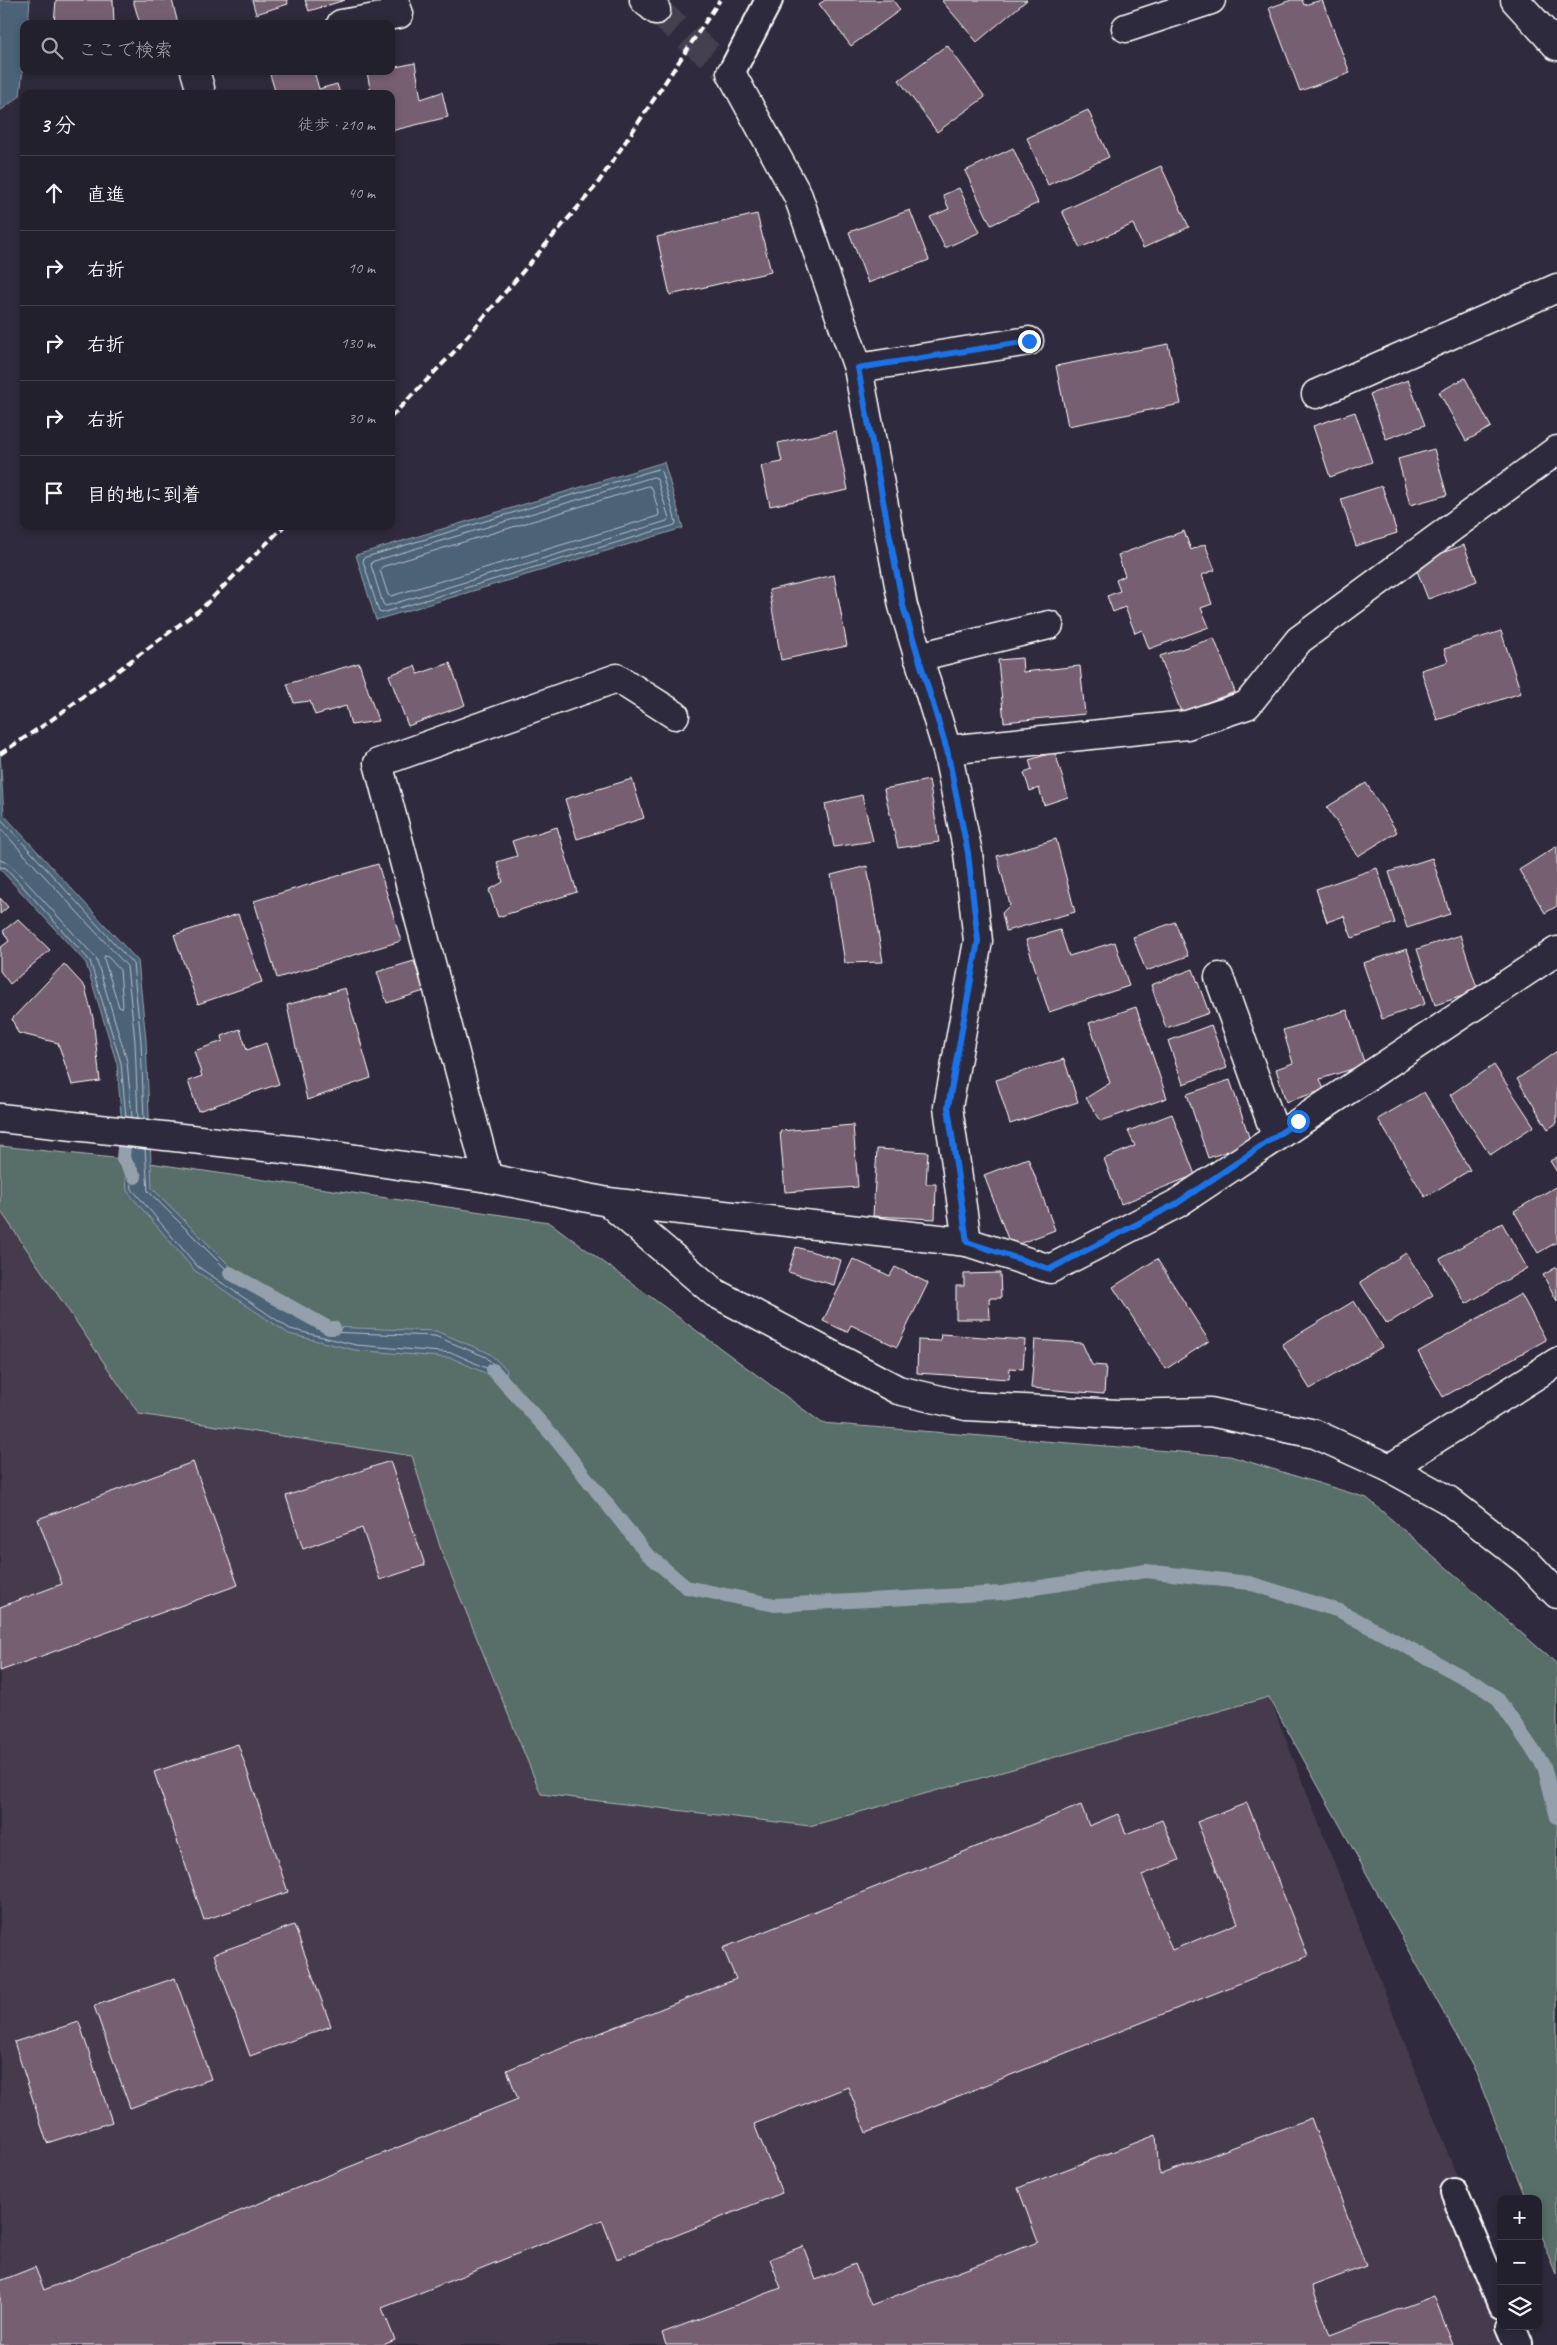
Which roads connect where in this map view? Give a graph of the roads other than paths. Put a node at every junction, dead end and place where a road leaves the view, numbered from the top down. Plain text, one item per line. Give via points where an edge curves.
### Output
1 (394, 0) edge
2 (768, 0) edge
3 (1210, 0) edge
4 (1515, 0) edge
5 (364, 20) edge
6 (1126, 28) dead end
7 (1557, 46) edge
8 (731, 73) joint
9 (1557, 288) edge
10 (1029, 341) dead end
11 (858, 368) junction
12 (1316, 394) dead end
13 (1557, 450) edge
14 (1049, 625) dead end
15 (918, 657) junction
16 (675, 715) dead end
17 (947, 750) junction
18 (1557, 951) edge
19 (1219, 976) dead end
20 (0, 1118) edge
21 (1276, 1136) junction
22 (488, 1178) junction
23 (608, 1202) junction
24 (967, 1242) junction
25 (1557, 1362) edge
26 (1390, 1468) junction
27 (1557, 1594) edge
28 (1454, 2192) dead end
29 (1497, 2294) edge
30 (1512, 2330) edge
31 (1518, 2345) edge

1 - 5 street via 399,14
2 - 8 lane
3 - 6 street
4 - 7 street
8 - 11 street via 798,196
9 - 12 street
10 - 11 street
11 - 15 street via 903,606
13 - 17 street via 1299,640 1247,705 1187,725
14 - 15 street
15 - 17 street
16 - 22 street via 617,678 378,763
17 - 24 street via 968,853 978,941 948,1107
18 - 21 street
19 - 21 street
20 - 22 street via 301,1151
21 - 24 street via 1176,1204 1050,1269
22 - 23 street
23 - 24 street
23 - 26 street via 714,1294 898,1390 966,1406 1118,1414 1210,1412 1314,1434
25 - 26 street
26 - 27 street via 1448,1500 1526,1561
28 - 29 lane
30 - 31 lane

